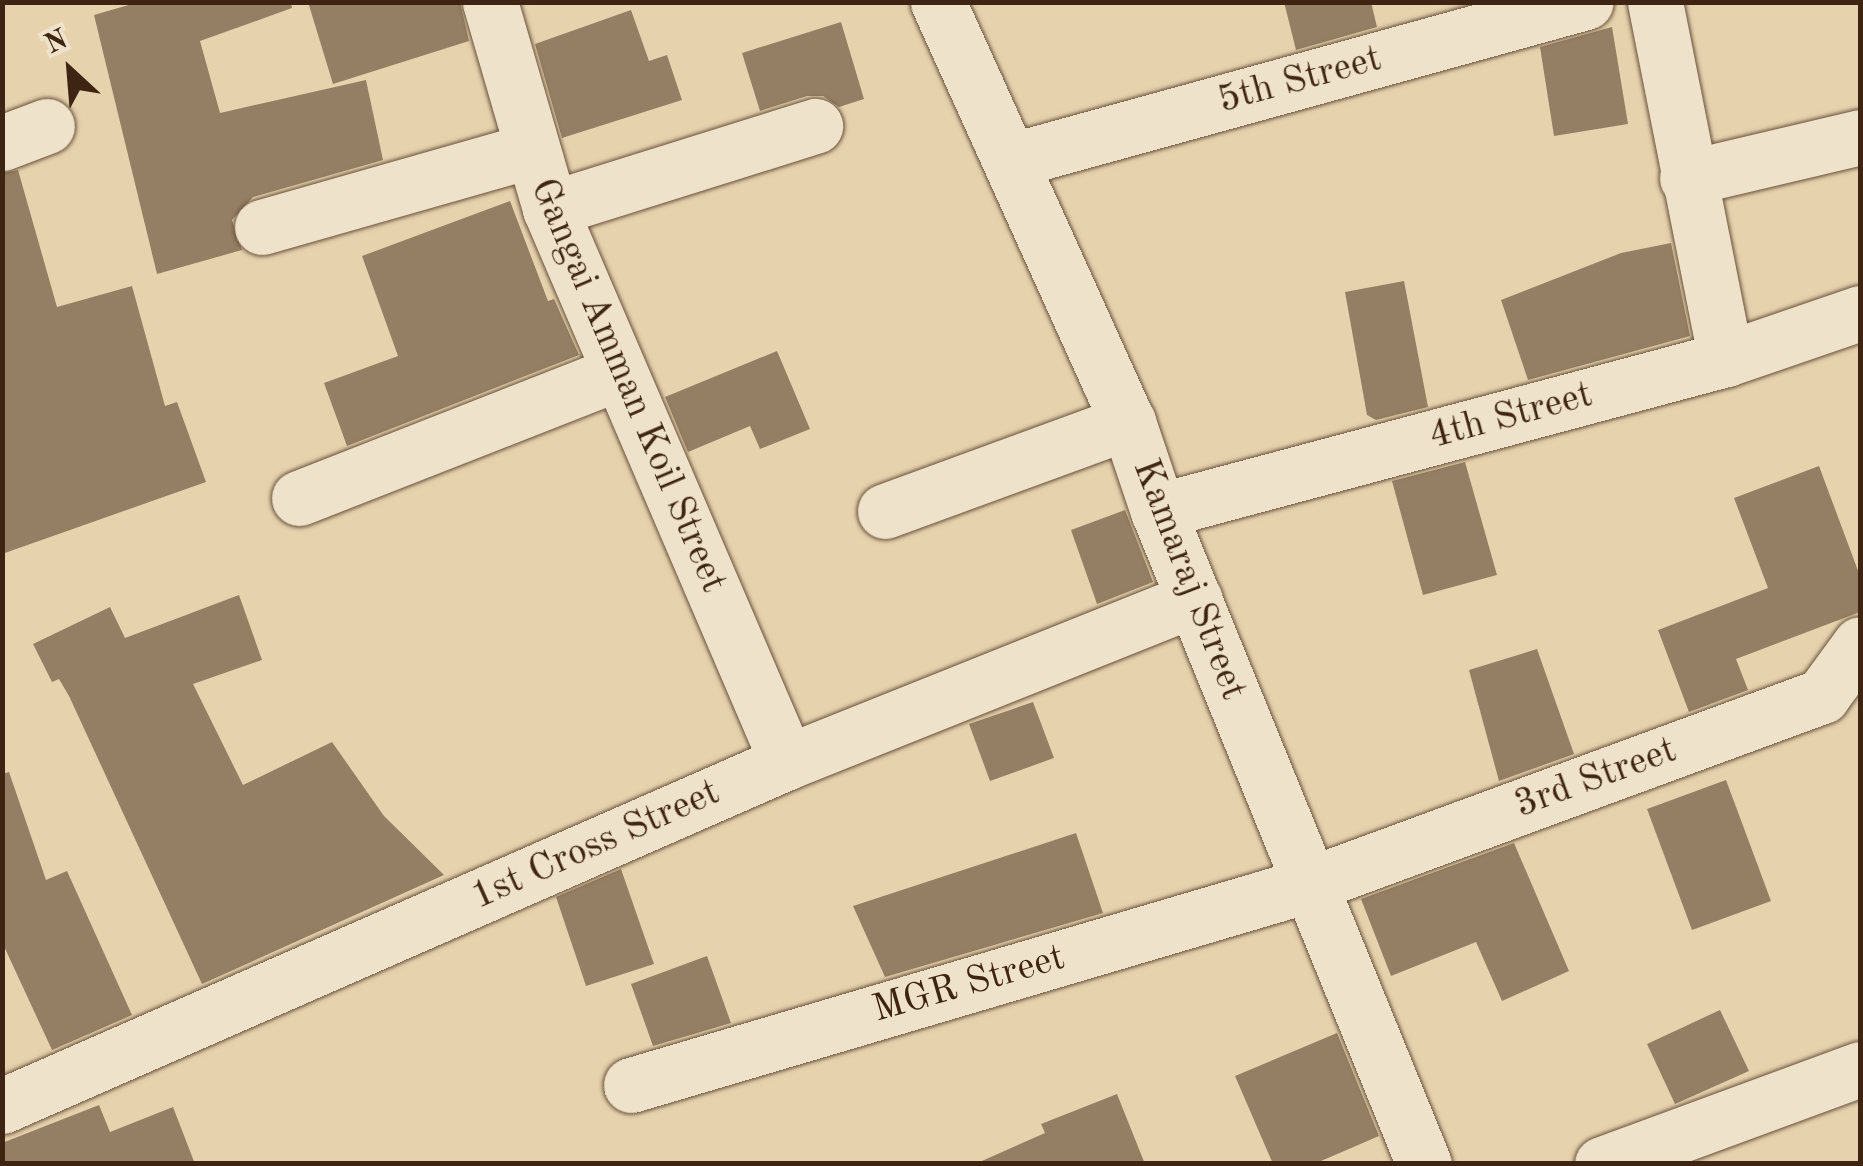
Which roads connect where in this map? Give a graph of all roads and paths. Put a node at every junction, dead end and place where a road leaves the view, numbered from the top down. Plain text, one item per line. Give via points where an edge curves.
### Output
1 (490, 2) edge
2 (938, 2) edge
3 (1586, 2) edge
4 (1655, 2) edge
5 (814, 126) dead end
6 (1860, 137) edge
7 (529, 152) junction
8 (1013, 160) junction
9 (1686, 178) junction
10 (550, 209) junction
11 (262, 227) dead end
12 (1860, 314) edge
13 (1726, 359) junction
14 (616, 374) junction
15 (1128, 422) junction
16 (299, 498) dead end
17 (886, 511) dead end
18 (1158, 512) junction
19 (1195, 600) junction
20 (1860, 644) edge
21 (788, 762) junction
22 (1308, 885) junction
23 (1860, 1068) edge
24 (630, 1084) dead end
25 (2, 1106) edge
26 (1405, 1158) edge
27 (1602, 1164) edge

1 - 7 street, Gangai Amman Koil Street
2 - 8 street, Kamaraj Street
3 - 8 street, 5th Street
4 - 9 street
5 - 10 street
6 - 9 street
7 - 10 street, Gangai Amman Koil Street
7 - 11 street
8 - 15 street, Kamaraj Street
9 - 13 street
10 - 14 street, Gangai Amman Koil Street
12 - 13 street, 4th Street
13 - 18 street, 4th Street
14 - 16 street
14 - 21 street, Gangai Amman Koil Street
15 - 17 street
15 - 18 street, Kamaraj Street
18 - 19 street, Kamaraj Street
19 - 21 street, 1st Cross Street
19 - 22 street, Kamaraj Street
20 - 22 street, 3rd Street via 1822,696
21 - 25 street, 1st Cross Street
22 - 24 street, MGR Street
22 - 26 street, Kamaraj Street
23 - 27 street

